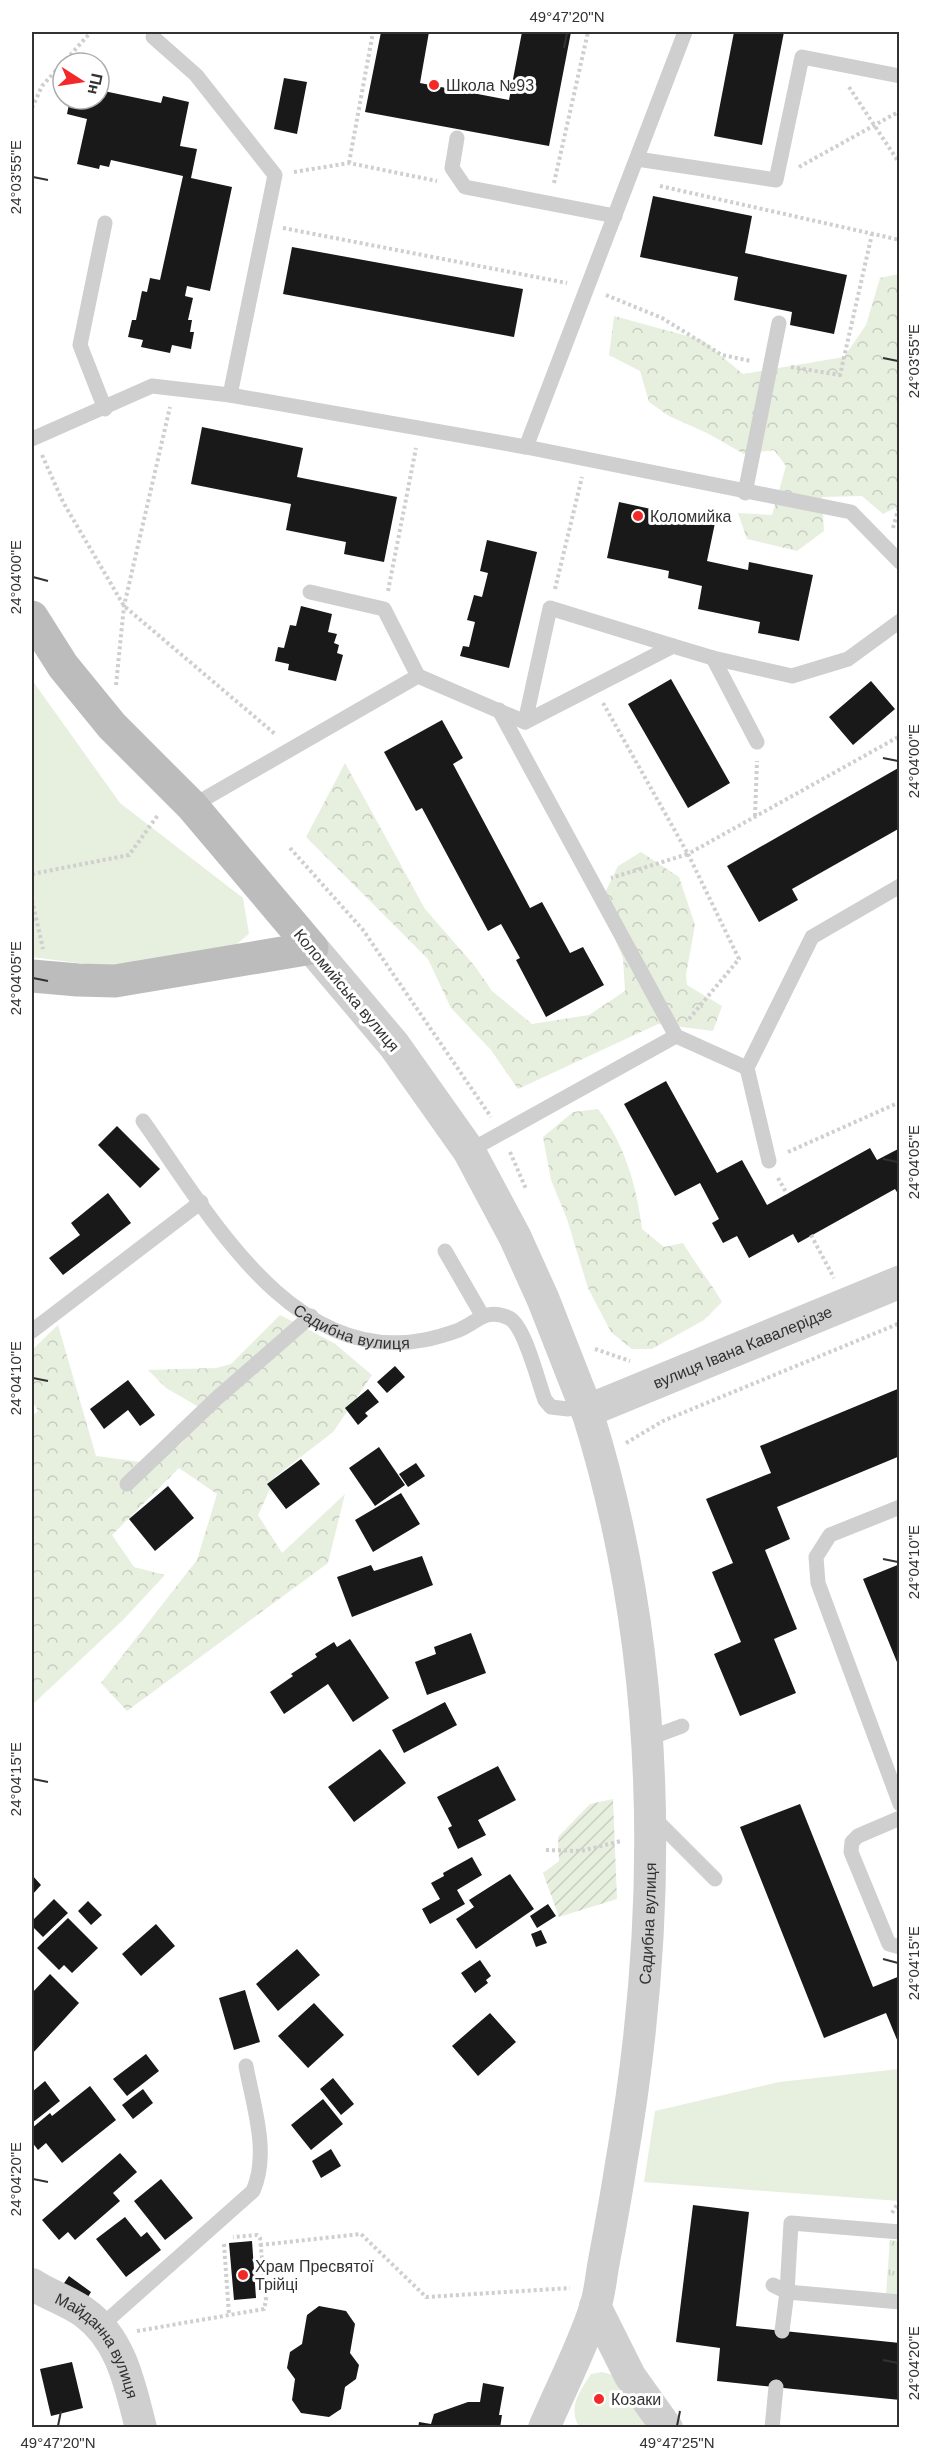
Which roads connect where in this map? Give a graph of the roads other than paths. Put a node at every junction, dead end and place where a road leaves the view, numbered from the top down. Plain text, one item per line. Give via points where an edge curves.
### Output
1 (685, 32) edge
2 (153, 37) dead end
3 (900, 76) edge
4 (457, 138) dead end
5 (637, 159) junction
6 (615, 216) junction
7 (105, 223) dead end
8 (779, 323) dead end
9 (230, 395) junction
10 (105, 409) junction
11 (33, 439) edge
12 (526, 447) junction
13 (746, 493) junction
14 (900, 562) edge
15 (310, 592) dead end
16 (32, 617) edge
17 (900, 621) edge
18 (673, 646) junction
19 (713, 658) junction
20 (418, 676) junction
21 (499, 710) junction
22 (525, 722) junction
23 (758, 742) road end
24 (192, 806) junction
25 (900, 886) edge
26 (312, 948) junction
27 (41, 977) edge
28 (676, 1036) junction
29 (747, 1068) junction
30 (143, 1121) dead end
31 (469, 1151) junction
32 (769, 1161) road end
33 (201, 1202) junction
34 (445, 1251) dead end
35 (900, 1281) edge
36 (482, 1315) junction
37 (311, 1316) junction
38 (32, 1331) edge
39 (585, 1407) junction
40 (127, 1484) dead end
41 (900, 1507) edge
42 (682, 1726) dead end
43 (647, 1739) junction
44 (900, 1804) edge
45 (652, 1816) junction
46 (900, 1818) edge
47 (715, 1879) dead end
48 (900, 1947) edge
49 (246, 2066) dead end
50 (900, 2232) edge
51 (32, 2284) edge
52 (780, 2288) junction
53 (584, 2297) junction
54 (900, 2302) edge
55 (782, 2331) dead end
56 (106, 2332) junction
57 (776, 2387) dead end
58 (141, 2427) edge
59 (544, 2427) edge
60 (667, 2427) edge
61 (772, 2427) edge

1 - 5 lane
2 - 9 lane via 196,75 275,175
3 - 5 lane via 802,57 776,180
4 - 6 lane via 452,168 465,187
5 - 6 lane
6 - 12 lane
7 - 10 lane via 80,345
8 - 13 lane
9 - 10 lane via 152,386
9 - 12 lane
10 - 11 lane
12 - 13 lane
13 - 14 lane via 851,512
15 - 20 lane via 384,609
16 - 24 main road, Коломийська вулиця via 63,666 112,726
17 - 19 lane via 848,659 792,676
18 - 19 lane
18 - 22 lane
18 - 22 lane via 550,608
19 - 23 lane
20 - 21 lane
20 - 24 lane
21 - 22 lane
21 - 28 lane
24 - 26 main road, Коломийська вулиця
25 - 29 lane via 812,937
26 - 27 main road via 115,981
26 - 31 street, Коломийська вулиця via 394,1045
28 - 29 lane
28 - 31 lane
29 - 32 lane
30 - 33 lane, Садибна вулиця
31 - 39 street, Коломийська вулиця via 515,1237
33 - 37 lane, Садибна вулиця via 267,1285
33 - 38 lane
34 - 36 lane
35 - 39 street, вулиця Івана Кавалерідзе
36 - 37 lane, Садибна вулиця via 460,1329 424,1340 378,1343 348,1336
36 - 39 lane via 500,1314 517,1324 551,1407
37 - 40 lane
39 - 43 street, Садибна вулиця via 602,1457 621,1542 640,1658
41 - 44 lane via 830,1535 816,1557 818,1583
42 - 43 lane
43 - 45 street, Садибна вулиця
45 - 47 lane
45 - 53 street, Садибна вулиця via 650,1913 629,2120
46 - 48 lane via 852,1842 852,1852 889,1944
49 - 56 lane via 261,2157 253,2191
50 - 52 lane via 791,2223
51 - 56 street, Майданна вулиця via 83,2311
52 - 54 lane
52 - 55 lane
53 - 59 street, Садибна вулиця
53 - 60 street via 630,2376
56 - 58 street, Майданна вулиця via 127,2372
57 - 61 lane

